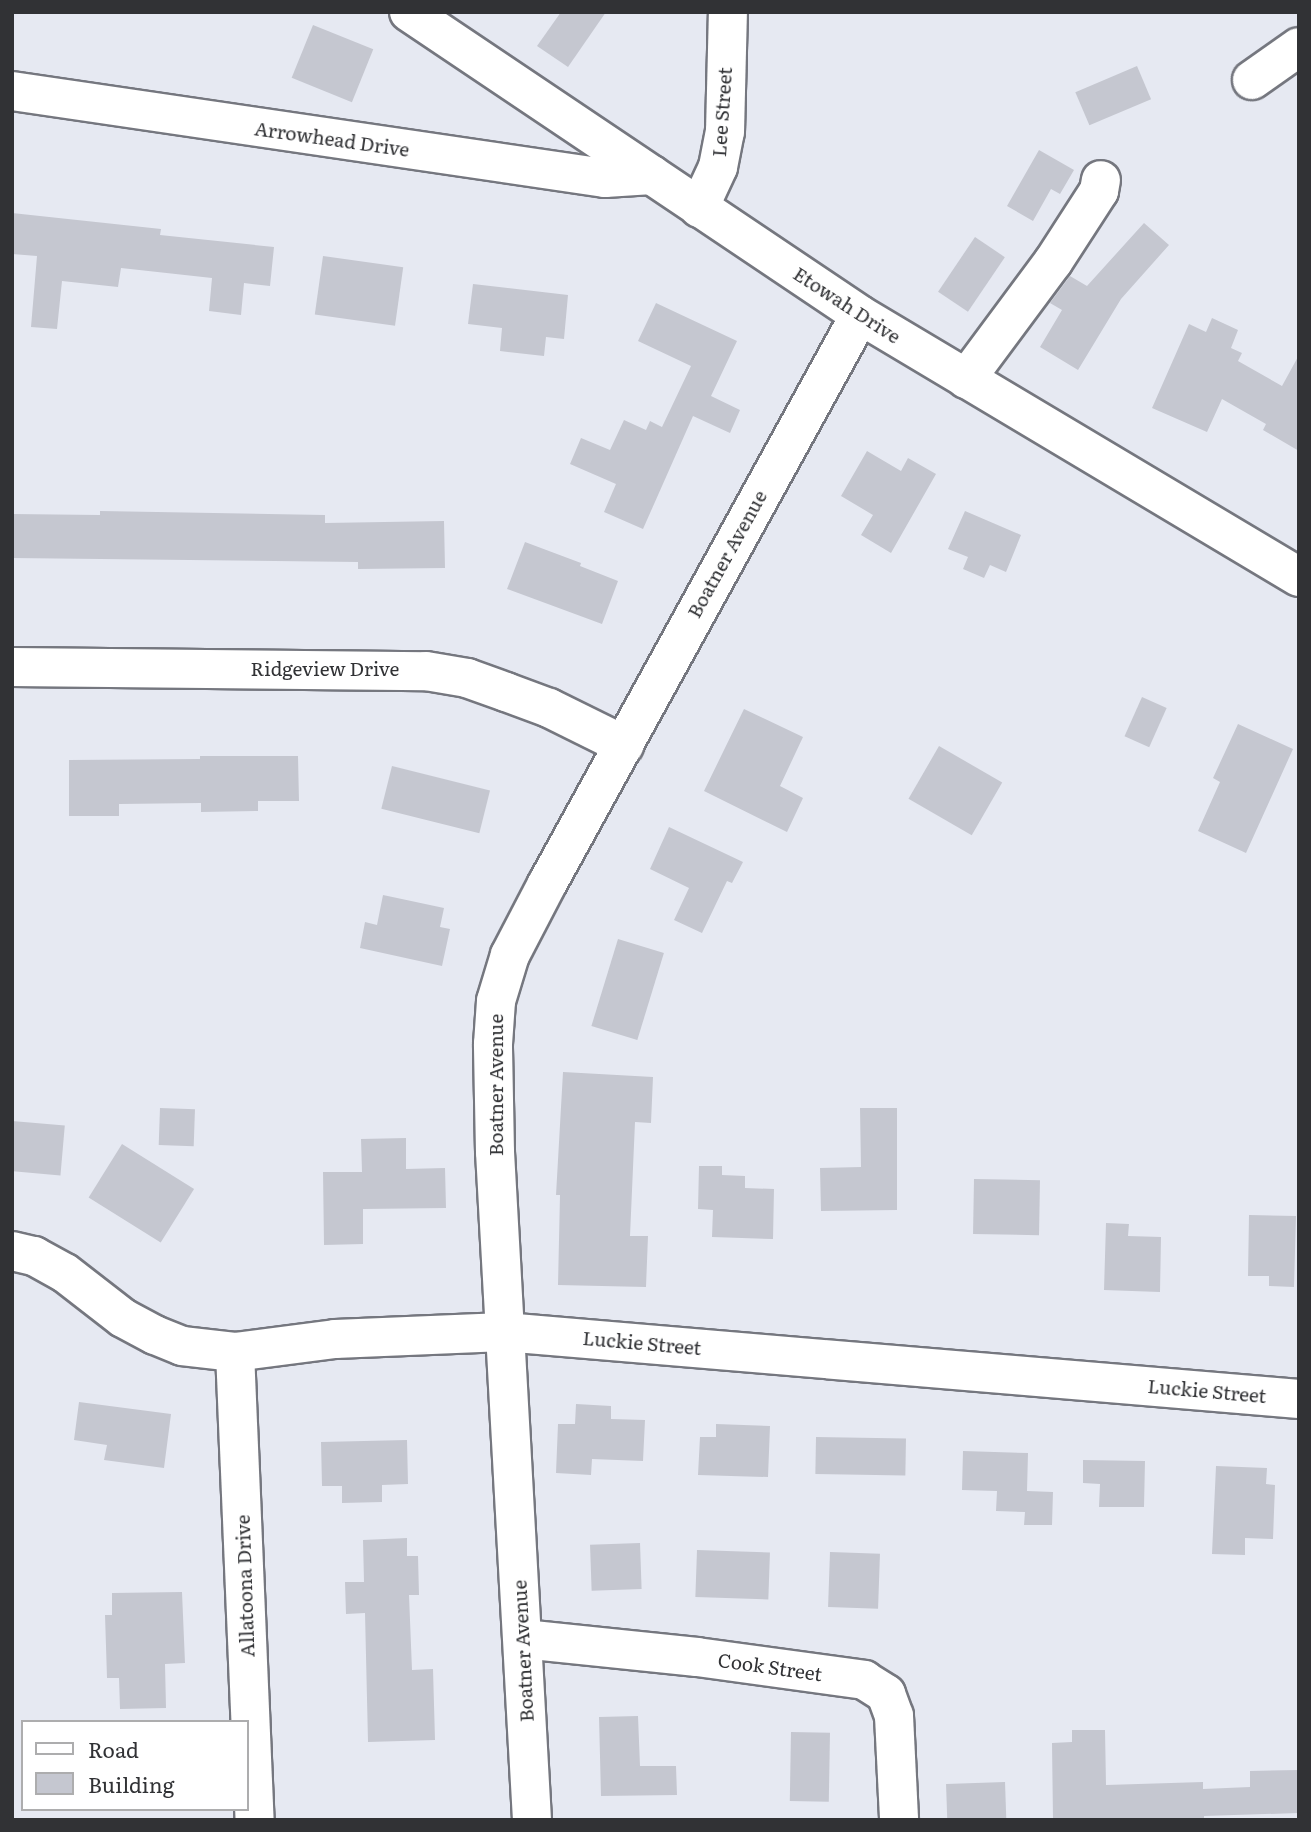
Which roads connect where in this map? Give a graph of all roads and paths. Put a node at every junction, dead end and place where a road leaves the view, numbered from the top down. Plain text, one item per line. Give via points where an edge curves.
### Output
1 (409, 12) edge
2 (727, 12) edge
3 (1299, 47) edge
4 (1252, 80) dead end
5 (12, 91) edge
6 (652, 175) junction
7 (1101, 180) dead end
8 (699, 208) junction
9 (860, 315) junction
10 (965, 379) junction
11 (1299, 577) edge
12 (12, 667) edge
13 (624, 745) junction
14 (12, 1251) edge
15 (504, 1332) junction
16 (235, 1352) junction
17 (1299, 1398) edge
18 (523, 1639) junction
19 (255, 1820) edge
20 (532, 1820) edge
21 (899, 1820) edge

1 - 6 street, Etowah Drive
2 - 8 street, Lee Street via 725,132 718,167
3 - 4 street
5 - 6 street, Arrowhead Drive via 605,178
6 - 8 street, Etowah Drive
7 - 10 street via 1099,191 1052,262
8 - 9 street, Etowah Drive
9 - 10 street, Etowah Drive
9 - 13 street, Boatner Avenue
10 - 11 street, Etowah Drive
12 - 13 street, Ridgeview Drive via 426,671 467,678 506,692
13 - 15 street, Boatner Avenue via 510,955 496,1001 495,1152
14 - 16 street, Luckie Street via 34,1256 65,1273 123,1318 155,1335 182,1346
15 - 16 street, Luckie Street via 335,1339
15 - 17 street, Luckie Street
15 - 18 street, Boatner Avenue
16 - 19 street, Allatoona Drive
18 - 20 street, Boatner Avenue
18 - 21 street, Cook Street via 864,1680 886,1694 894,1716

